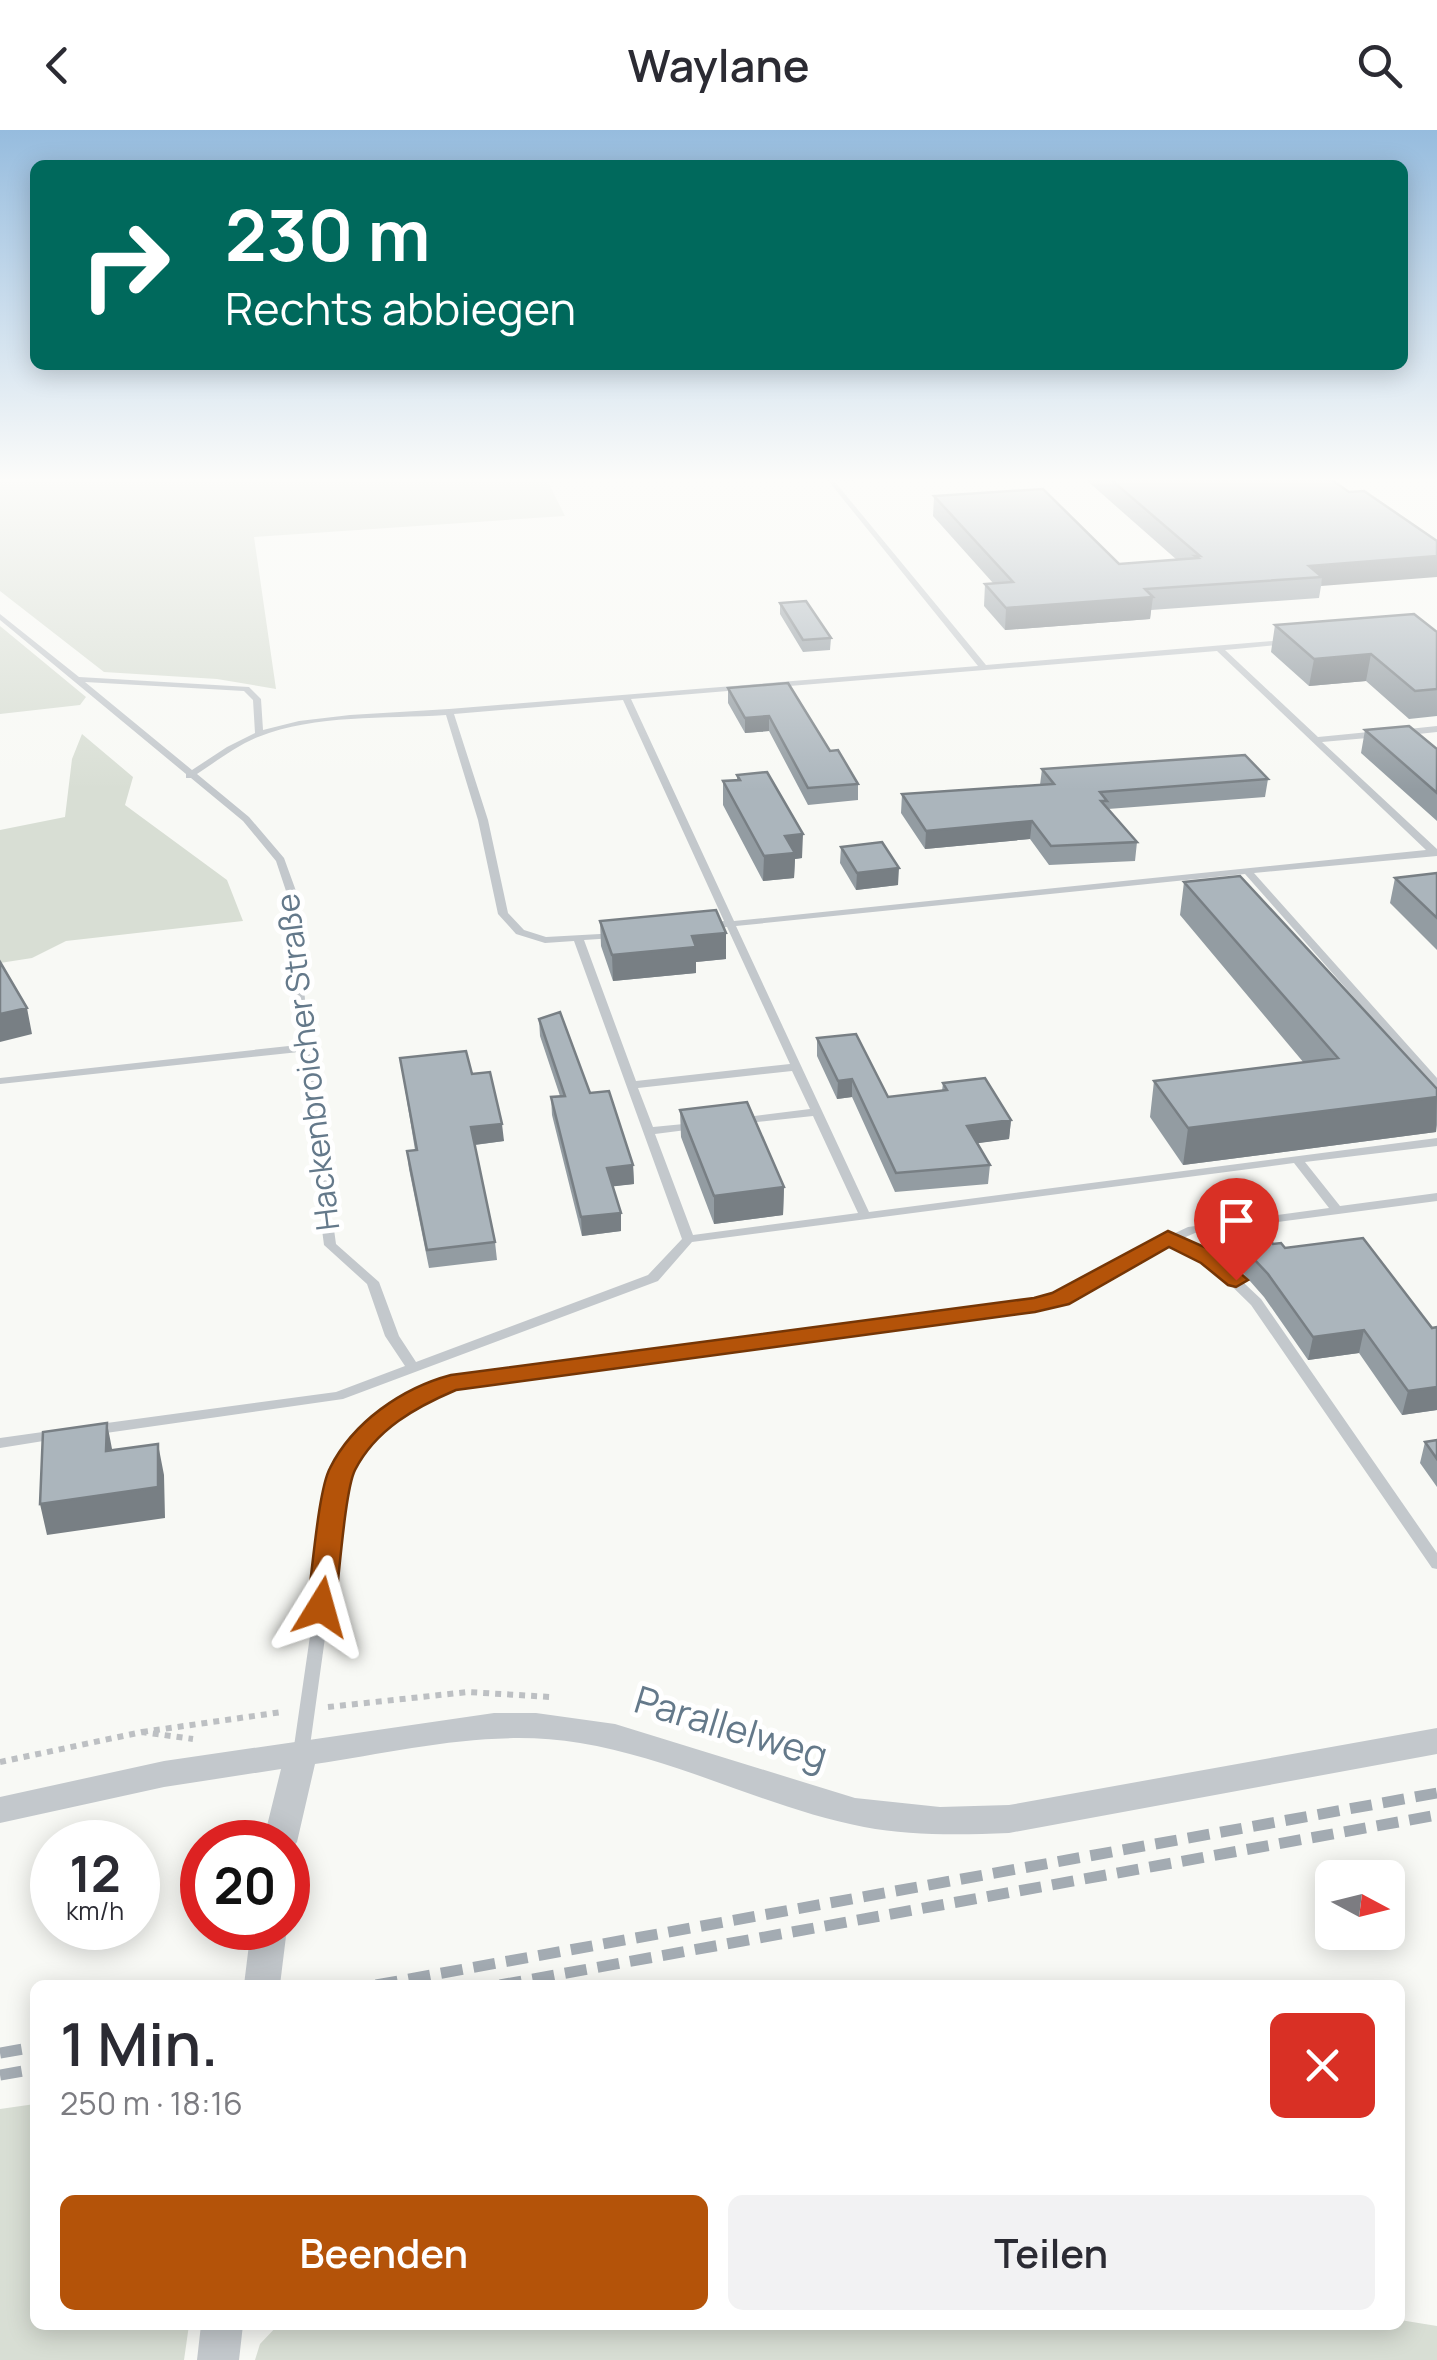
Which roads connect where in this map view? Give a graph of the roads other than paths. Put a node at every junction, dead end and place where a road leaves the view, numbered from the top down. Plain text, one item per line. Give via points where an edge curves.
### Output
1 (913, 582) edge
2 (0, 616) edge
3 (1298, 641) edge
4 (1219, 648) junction
5 (982, 666) junction
6 (76, 679) junction
7 (625, 696) junction
8 (449, 712) junction
9 (1437, 729) edge
10 (259, 734) junction
11 (1316, 740) junction
12 (189, 776) junction
13 (1436, 853) edge
14 (1248, 872) junction
15 (732, 924) junction
16 (693, 928) edge
17 (636, 933) edge
18 (578, 939) junction
19 (304, 1048) junction
20 (797, 1066) junction
21 (0, 1081) edge
22 (631, 1085) junction
23 (1437, 1085) edge
24 (816, 1112) junction
25 (723, 1122) edge
26 (704, 1125) edge
27 (648, 1131) junction
28 (1437, 1142) edge
29 (1297, 1160) junction
30 (1437, 1197) edge
31 (1337, 1210) junction
32 (864, 1216) junction
33 (688, 1238) junction
34 (1168, 1238) junction
35 (413, 1368) junction
36 (0, 1443) edge
37 (1437, 1564) edge
38 (1437, 1741) edge
39 (300, 1753) junction
40 (0, 1810) edge
41 (285, 1820) edge
42 (266, 1950) edge
43 (263, 1980) edge
44 (221, 2330) edge
45 (218, 2360) edge

1 - 5 lane
2 - 6 lane, Hackenbroicher Straße
3 - 4 lane
4 - 5 lane
4 - 11 lane
5 - 7 lane
6 - 10 lane via 246,689 257,699
6 - 12 lane, Hackenbroicher Straße
7 - 8 lane
7 - 15 lane
8 - 10 lane
8 - 18 lane via 504,914 520,932
9 - 11 lane
10 - 12 lane
11 - 13 lane
12 - 19 lane, Hackenbroicher Straße via 246,819 281,860 291,890
13 - 14 lane
14 - 15 lane
14 - 23 lane
15 - 16 lane
15 - 20 lane
17 - 18 lane
18 - 22 lane
19 - 21 lane
19 - 35 lane, Hackenbroicher Straße via 330,1245 373,1282 392,1336
20 - 22 lane
20 - 24 lane
22 - 27 lane
24 - 25 lane
24 - 32 lane
26 - 27 lane
27 - 33 lane
28 - 29 lane
29 - 31 lane
29 - 32 lane
30 - 31 lane
31 - 34 lane
32 - 33 lane
33 - 35 lane via 653,1278
34 - 37 lane via 1210,1258 1256,1302
34 - 39 lane via 1061,1298 1035,1305 451,1383 414,1398 369,1432 341,1471
35 - 36 lane via 338,1396
38 - 39 street, Parallelweg via 1009,1819 940,1822 869,1815 651,1744 543,1723
39 - 40 street, Parallelweg
39 - 41 street
42 - 43 street
44 - 45 street

